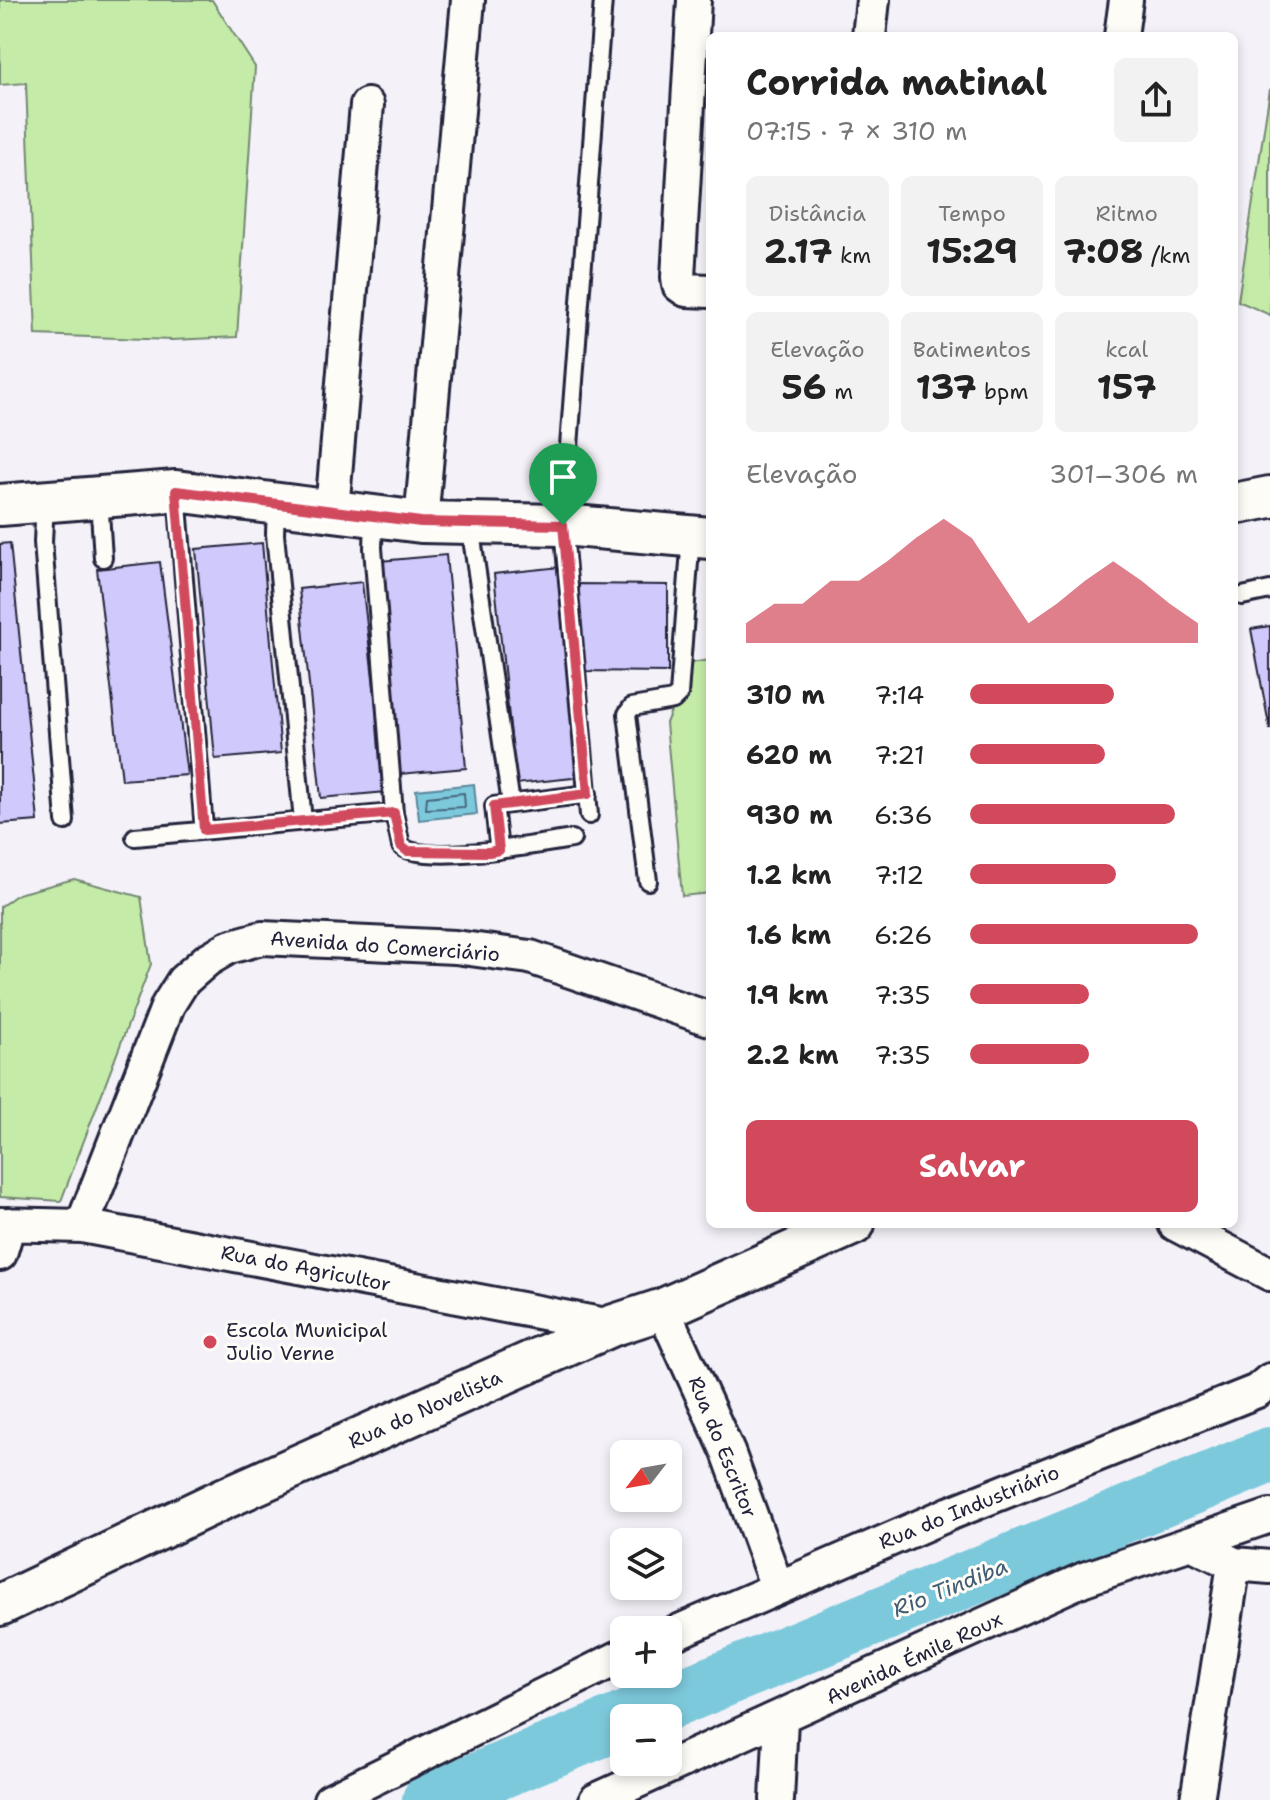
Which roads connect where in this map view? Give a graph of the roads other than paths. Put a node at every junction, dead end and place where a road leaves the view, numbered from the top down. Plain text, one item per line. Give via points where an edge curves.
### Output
1 (468, 0) edge
2 (603, 0) edge
3 (694, 0) edge
4 (873, 0) edge
5 (1126, 0) edge
6 (869, 32) edge
7 (1122, 32) edge
8 (367, 105) dead end
9 (706, 291) edge
10 (176, 491) junction
11 (99, 497) junction
12 (1270, 497) edge
13 (45, 500) junction
14 (276, 503) junction
15 (1238, 503) edge
16 (0, 505) edge
17 (332, 510) junction
18 (374, 518) junction
19 (421, 522) junction
20 (469, 523) junction
21 (563, 525) junction
22 (700, 537) edge
23 (103, 558) dead end
24 (1270, 590) edge
25 (1242, 596) dead end
26 (588, 794) junction
27 (511, 804) junction
28 (394, 813) junction
29 (589, 815) dead end
30 (65, 821) dead end
31 (303, 821) junction
32 (204, 830) junction
33 (135, 837) dead end
34 (572, 839) dead end
35 (499, 850) junction
36 (648, 881) dead end
37 (706, 1018) edge
38 (82, 1226) junction
39 (845, 1228) edge
40 (1183, 1228) edge
41 (3, 1234) edge
42 (1270, 1274) edge
43 (663, 1309) junction
44 (611, 1326) junction
45 (1270, 1380) edge
46 (1270, 1516) edge
47 (1191, 1543) junction
48 (1234, 1564) junction
49 (1270, 1567) edge
50 (777, 1587) junction
51 (0, 1605) edge
52 (682, 1630) edge
53 (610, 1662) edge
54 (781, 1719) junction
55 (330, 1800) edge
56 (596, 1800) edge
57 (777, 1800) edge
58 (1197, 1800) edge

1 - 19 street
2 - 21 lane
3 - 9 street via 678,277 686,290
4 - 6 street
5 - 7 street
8 - 17 street
10 - 11 street
10 - 14 street
10 - 32 lane
11 - 13 street
11 - 23 lane
12 - 15 street
13 - 16 street
13 - 30 lane via 43,542
14 - 17 street
14 - 31 lane
17 - 18 street
18 - 19 street
18 - 28 lane
19 - 20 street
20 - 21 street
20 - 27 lane
21 - 22 street
21 - 26 lane
22 - 36 lane via 679,694 673,700 632,707 627,714
24 - 25 lane
26 - 27 lane
26 - 29 lane
27 - 35 lane via 494,806
28 - 31 lane
28 - 35 lane via 401,846 407,851
31 - 32 lane
32 - 33 lane
34 - 35 lane
37 - 38 street, Avenida do Comerciário via 530,957 455,947 262,938 229,947 183,981 168,1005
38 - 41 street, Rua do Agricultor
38 - 44 street, Rua do Agricultor
39 - 43 street, Rua do Novelista
40 - 42 street
43 - 44 street, Rua do Novelista
43 - 50 street, Rua do Escritor via 728,1452
44 - 51 street, Rua do Novelista
45 - 50 street, Rua do Industriário via 1257,1391
46 - 47 street, Avenida Émile Roux
47 - 48 street
47 - 54 street, Avenida Émile Roux via 1084,1579
48 - 49 street
48 - 58 street
50 - 52 street, Rua do Industriário
53 - 55 street
54 - 56 street, Avenida Émile Roux
54 - 57 street

